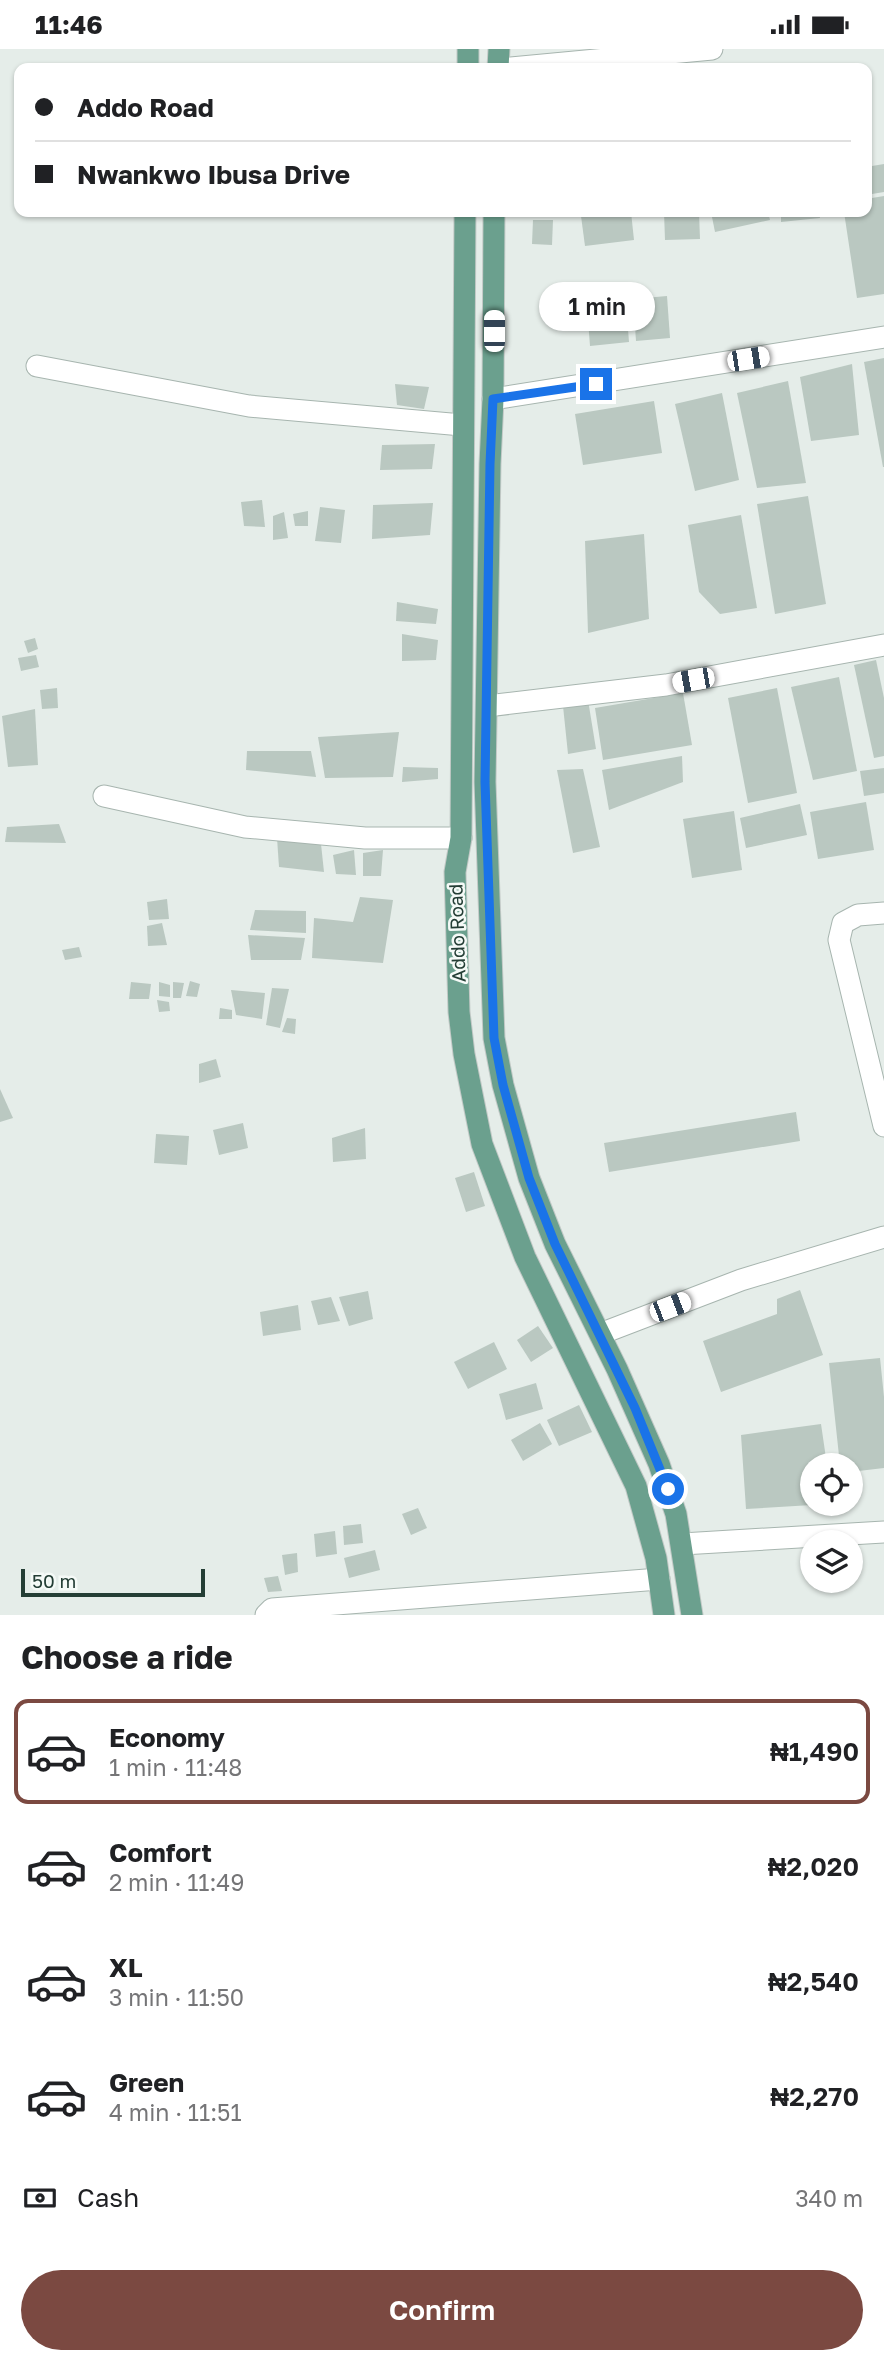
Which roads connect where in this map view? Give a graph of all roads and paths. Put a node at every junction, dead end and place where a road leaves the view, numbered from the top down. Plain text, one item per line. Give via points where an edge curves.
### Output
1 (712, 49) edge
2 (564, 63) edge
3 (464, 217) edge
4 (494, 217) edge
5 (884, 337) edge
6 (37, 366) dead end
7 (493, 399) junction
8 (462, 425) junction
9 (884, 645) edge
10 (487, 706) junction
11 (104, 796) dead end
12 (461, 838) junction
13 (884, 913) edge
14 (884, 1126) edge
15 (884, 1237) edge
16 (600, 1334) junction
17 (884, 1532) edge
18 (681, 1544) junction
19 (659, 1579) junction
20 (266, 1615) edge
21 (664, 1615) edge
22 (692, 1615) edge

1 - 2 street
3 - 8 main road, Addo Road
4 - 7 main road, Addo Road
5 - 7 street
6 - 8 street via 249,406
7 - 10 main road, Addo Road
8 - 12 main road, Addo Road
9 - 10 street via 666,685
10 - 16 main road, Addo Road via 485,782 494,1038 529,1178 555,1244
11 - 12 street via 245,827 365,838
12 - 19 main road, Addo Road via 455,872 459,1012 482,1144 525,1257 636,1486
13 - 14 street via 858,915 843,923 839,940
15 - 16 street via 741,1280
16 - 18 main road, Addo Road via 659,1464
17 - 18 street
18 - 22 main road, Addo Road
19 - 20 street via 272,1609
19 - 21 main road, Addo Road

